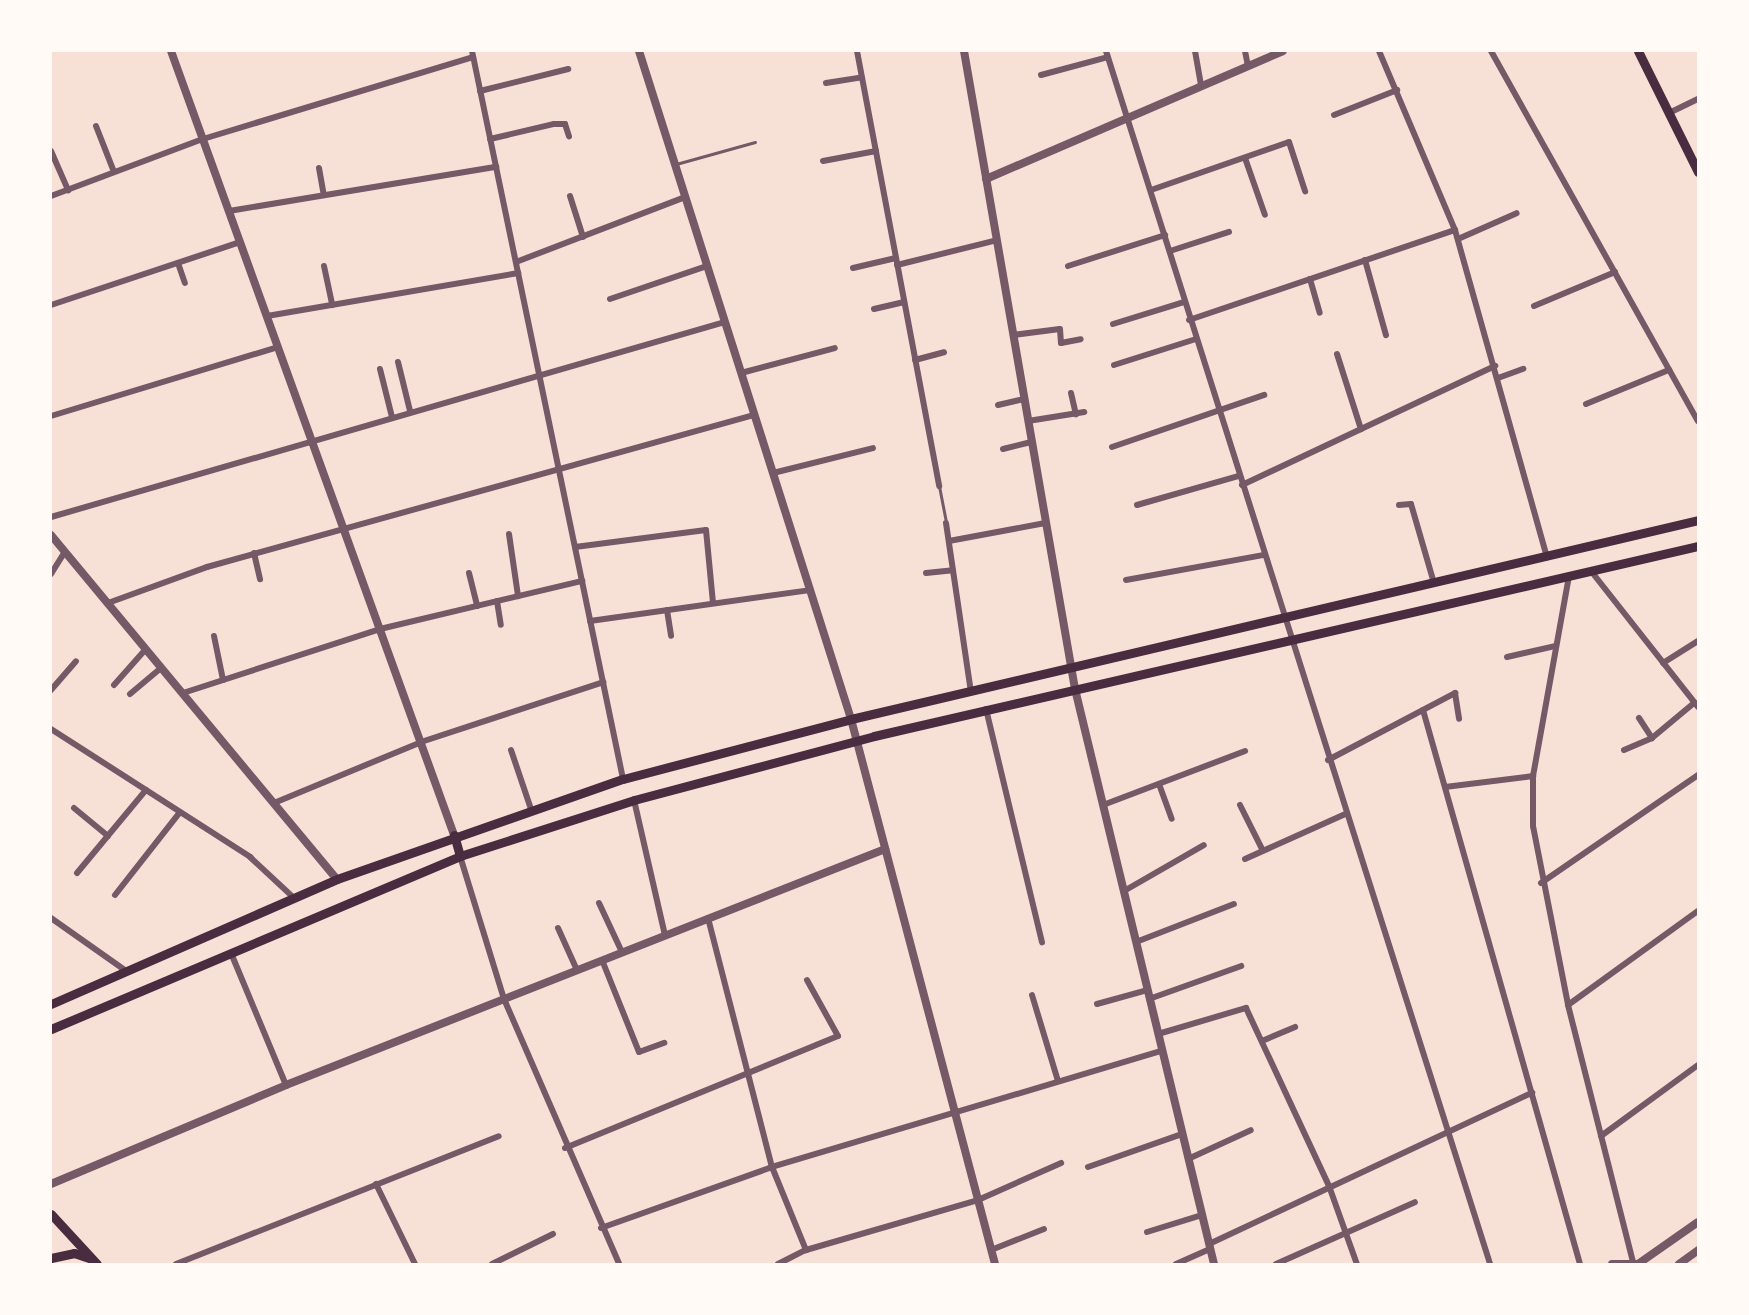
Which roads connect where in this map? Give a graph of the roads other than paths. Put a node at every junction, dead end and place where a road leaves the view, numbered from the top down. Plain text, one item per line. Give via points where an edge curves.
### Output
1 (171, 51) edge
2 (639, 51) edge
3 (857, 51) edge
4 (964, 51) edge
5 (1195, 51) edge
6 (1245, 51) edge
7 (1283, 51) edge
8 (1379, 51) edge
9 (1491, 51) edge
10 (1638, 51) edge
11 (472, 54) edge
12 (1107, 54) edge
13 (1248, 66) junction
14 (568, 69) dead end
15 (1041, 75) dead end
16 (862, 77) junction
17 (826, 83) dead end
18 (1201, 86) junction
19 (1397, 90) junction
20 (480, 91) junction
21 (1698, 99) edge
22 (1669, 113) junction
23 (1334, 115) dead end
24 (1127, 118) junction
25 (96, 126) dead end
26 (569, 136) dead end
27 (203, 139) junction
28 (490, 139) junction
29 (755, 142) dead end
30 (51, 151) edge
31 (876, 151) junction
32 (1245, 158) junction
33 (823, 161) dead end
34 (675, 165) junction
35 (496, 167) junction
36 (319, 168) dead end
37 (114, 172) junction
38 (1698, 172) edge
39 (986, 179) junction
40 (68, 190) junction
41 (1151, 190) junction
42 (1305, 191) dead end
43 (324, 195) junction
44 (51, 196) edge
45 (570, 196) dead end
46 (685, 197) junction
47 (229, 211) junction
48 (1517, 213) dead end
49 (1265, 215) dead end
50 (1455, 230) junction
51 (1229, 232) dead end
52 (1165, 235) junction
53 (582, 237) junction
54 (1458, 239) junction
55 (997, 240) junction
56 (240, 243) junction
57 (1170, 251) junction
58 (1365, 260) junction
59 (897, 261) junction
60 (516, 262) junction
61 (178, 263) junction
62 (324, 266) dead end
63 (707, 266) junction
64 (1068, 267) dead end
65 (853, 268) dead end
66 (1615, 272) junction
67 (518, 273) junction
68 (1311, 279) junction
69 (185, 283) dead end
70 (610, 299) dead end
71 (904, 302) junction
72 (1184, 302) junction
73 (51, 305) edge
74 (332, 305) junction
75 (1534, 306) dead end
76 (874, 309) dead end
77 (1320, 313) dead end
78 (267, 316) junction
79 (1189, 320) junction
80 (725, 322) junction
81 (1113, 324) dead end
82 (1013, 335) junction
83 (1386, 335) dead end
84 (1081, 339) dead end
85 (1196, 339) junction
86 (278, 347) junction
87 (835, 348) dead end
88 (944, 352) dead end
89 (1337, 354) dead end
90 (915, 360) junction
91 (398, 362) dead end
92 (1114, 365) dead end
93 (1495, 366) junction
94 (380, 369) dead end
95 (1523, 369) dead end
96 (1669, 370) junction
97 (741, 373) junction
98 (539, 374) junction
99 (1498, 378) junction
100 (1071, 393) dead end
101 (1264, 395) dead end
102 (1024, 399) junction
103 (1586, 404) dead end
104 (998, 405) dead end
105 (410, 411) junction
106 (1084, 412) dead end
107 (1219, 413) junction
108 (1076, 414) junction
109 (754, 415) junction
110 (51, 416) edge
111 (392, 417) junction
112 (1028, 421) junction
113 (1698, 421) edge
114 (1360, 429) junction
115 (312, 440) junction
116 (1032, 442) junction
117 (1112, 447) dead end
118 (873, 448) dead end
119 (1003, 449) dead end
120 (558, 469) junction
121 (773, 473) junction
122 (1239, 476) junction
123 (1242, 485) junction
124 (939, 486) joint
125 (1137, 505) dead end
126 (1399, 505) dead end
127 (51, 517) edge
128 (1698, 520) edge
129 (946, 523) joint
130 (1046, 523) junction
131 (343, 528) junction
132 (509, 534) dead end
133 (51, 535) edge
134 (949, 541) junction
135 (1698, 546) edge
136 (575, 547) junction
137 (65, 552) junction
138 (254, 553) junction
139 (1263, 555) junction
140 (1547, 557) junction
141 (953, 570) junction
142 (1591, 571) junction
143 (469, 573) dead end
144 (926, 573) dead end
145 (51, 574) edge
146 (1569, 576) junction
147 (260, 579) dead end
148 (1126, 580) dead end
149 (582, 581) junction
150 (1434, 583) junction
151 (810, 590) junction
152 (518, 596) junction
153 (497, 601) junction
154 (108, 603) junction
155 (713, 603) junction
156 (477, 606) junction
157 (667, 610) junction
158 (1283, 618) junction
159 (590, 621) junction
160 (501, 625) dead end
161 (380, 629) junction
162 (214, 636) dead end
163 (671, 636) dead end
164 (1290, 640) junction
165 (1698, 641) edge
166 (1555, 646) junction
167 (146, 650) junction
168 (1507, 657) dead end
169 (76, 661) dead end
170 (1663, 663) junction
171 (161, 668) junction
172 (1071, 669) junction
173 (223, 680) junction
174 (603, 682) junction
175 (114, 685) dead end
176 (1075, 689) junction
177 (51, 690) edge
178 (971, 692) junction
179 (183, 693) junction
180 (130, 694) dead end
181 (1696, 705) edge
182 (986, 709) junction
183 (1423, 710) junction
184 (1639, 718) dead end
185 (851, 719) junction
186 (1459, 719) dead end
187 (51, 729) edge
188 (1652, 738) junction
189 (856, 741) junction
190 (421, 742) junction
191 (511, 750) dead end
192 (1624, 750) dead end
193 (1245, 751) dead end
194 (1328, 760) junction
195 (1698, 775) edge
196 (1533, 776) junction
197 (623, 779) junction
198 (1159, 784) junction
199 (1445, 787) junction
200 (146, 790) junction
201 (634, 800) junction
202 (274, 803) junction
203 (1103, 805) junction
204 (1240, 805) dead end
205 (74, 808) dead end
206 (531, 809) junction
207 (180, 812) junction
208 (1345, 814) junction
209 (1172, 819) dead end
210 (454, 835) junction
211 (108, 836) junction
212 (1204, 845) dead end
213 (885, 849) junction
214 (1263, 851) junction
215 (460, 856) junction
216 (1245, 859) dead end
217 (77, 873) dead end
218 (337, 879) junction
219 (1541, 883) junction
220 (1124, 891) junction
221 (115, 895) dead end
222 (294, 898) junction
223 (598, 903) dead end
224 (1234, 904) dead end
225 (1698, 911) edge
226 (51, 918) edge
227 (708, 918) junction
228 (558, 928) dead end
229 (665, 935) junction
230 (1042, 942) dead end
231 (1136, 942) junction
232 (622, 952) junction
233 (231, 953) junction
234 (602, 960) junction
235 (1241, 966) dead end
236 (577, 970) junction
237 (126, 971) junction
238 (807, 980) dead end
239 (1147, 990) junction
240 (1032, 995) dead end
241 (504, 999) junction
242 (1149, 999) junction
243 (51, 1004) edge
244 (1097, 1004) dead end
245 (1568, 1005) junction
246 (1295, 1027) dead end
247 (51, 1029) edge
248 (1158, 1034) junction
249 (1262, 1041) junction
250 (664, 1043) dead end
251 (1162, 1051) junction
252 (1698, 1065) edge
253 (747, 1076) junction
254 (1058, 1082) junction
255 (286, 1085) junction
256 (1532, 1094) junction
257 (954, 1112) junction
258 (1251, 1130) dead end
259 (1447, 1131) junction
260 (1182, 1134) junction
261 (499, 1136) dead end
262 (1601, 1136) junction
263 (565, 1148) junction
264 (1188, 1159) junction
265 (1061, 1163) dead end
266 (772, 1167) junction
267 (1088, 1167) dead end
268 (51, 1184) edge
269 (376, 1184) junction
270 (1329, 1186) junction
271 (978, 1200) junction
272 (1414, 1202) dead end
273 (51, 1214) edge
274 (1202, 1215) junction
275 (1698, 1222) edge
276 (601, 1228) junction
277 (1044, 1229) dead end
278 (1147, 1232) dead end
279 (553, 1234) dead end
280 (1349, 1234) junction
281 (1209, 1246) junction
282 (806, 1250) junction
283 (992, 1250) junction
284 (1698, 1250) edge
285 (51, 1258) edge
286 (184, 1263) edge
287 (98, 1264) edge
288 (176, 1264) edge
289 (415, 1264) edge
290 (492, 1264) edge
291 (619, 1264) edge
292 (778, 1264) edge
293 (995, 1264) edge
294 (1176, 1264) edge
295 (1214, 1264) edge
296 (1276, 1264) edge
297 (1357, 1264) edge
298 (1490, 1264) edge
299 (1580, 1264) edge
300 (1612, 1264) edge
301 (1636, 1264) edge
302 (1679, 1264) edge

1 - 27 street
2 - 34 street
3 - 16 street
4 - 39 street
5 - 18 street
6 - 13 street
7 - 13 street
8 - 19 street
9 - 66 street
10 - 22 main road
11 - 20 street
11 - 27 street
12 - 15 street
12 - 24 street
13 - 18 street
14 - 20 street
16 - 17 street
16 - 31 street
18 - 24 street
19 - 23 street
19 - 50 street
20 - 28 street
21 - 22 street
22 - 38 main road
24 - 39 street
24 - 41 street
25 - 37 street
26 - 28 street via 565,124 554,124
27 - 37 street
27 - 47 street
28 - 35 street
29 - 34 lane
30 - 40 street
31 - 33 street
31 - 59 street
32 - 41 street
32 - 42 street via 1289,142
32 - 49 street
34 - 46 street
35 - 43 street
35 - 60 street
36 - 43 street
37 - 40 street
39 - 55 street
40 - 44 street
41 - 52 street
43 - 47 street
45 - 53 street
46 - 53 street
46 - 63 street
47 - 56 street
48 - 54 street
50 - 54 street
50 - 58 street
51 - 57 street
52 - 57 street
52 - 64 street
53 - 60 street
54 - 93 street
55 - 59 street
55 - 82 street
56 - 61 street
56 - 78 street
57 - 72 street
58 - 68 street
58 - 83 street
59 - 65 street
59 - 71 street
60 - 67 street
61 - 69 street
61 - 73 street
62 - 74 street
63 - 70 street
63 - 80 street
66 - 75 street
66 - 96 street
67 - 74 street
67 - 98 street
68 - 77 street
68 - 79 street
71 - 76 street
71 - 90 street
72 - 79 street
72 - 81 street
74 - 78 street
78 - 86 street
79 - 85 street
80 - 97 street
80 - 98 street
82 - 84 street via 1060,329 1061,343
82 - 102 street
85 - 92 street
85 - 107 street
86 - 110 street
86 - 115 street
87 - 97 street
88 - 90 street
89 - 114 street
90 - 124 street
91 - 105 street
93 - 99 street
93 - 114 street
94 - 111 street
95 - 99 street
96 - 103 street
96 - 113 street
97 - 109 street
98 - 105 street
98 - 120 street
99 - 140 street
100 - 108 street
101 - 107 street
102 - 104 street
102 - 112 street
105 - 111 street
106 - 108 street
107 - 117 street
107 - 122 street
108 - 112 street
109 - 120 street
109 - 121 street
111 - 115 street
112 - 116 street
114 - 123 street
115 - 127 street
115 - 131 street
116 - 119 street
116 - 130 street
118 - 121 street
120 - 131 street
120 - 136 street
121 - 151 street
122 - 123 street
122 - 125 street
123 - 139 street
124 - 129 lane
126 - 150 street via 1411,504
128 - 140 main road
129 - 134 street
130 - 134 street
130 - 172 street
131 - 138 street
131 - 161 street
132 - 152 street
133 - 137 street
134 - 141 street
135 - 142 main road
136 - 149 street
136 - 155 street via 706,530
137 - 145 street
137 - 154 street
138 - 147 street
138 - 154 street
139 - 148 street
139 - 158 street
140 - 150 main road
141 - 144 street
141 - 178 street
142 - 146 main road
142 - 170 street
143 - 156 street
146 - 164 main road
146 - 166 street
149 - 152 street
149 - 159 street
150 - 158 main road
151 - 155 street
151 - 185 street
152 - 153 street
153 - 156 street
153 - 160 street
154 - 167 street
155 - 157 street
156 - 161 street
157 - 159 street
157 - 163 street
158 - 164 street
158 - 172 main road
159 - 174 street
161 - 173 street
161 - 190 street
162 - 173 street
164 - 176 main road
164 - 194 street
165 - 170 street
166 - 168 street
166 - 196 street
167 - 171 street
167 - 175 street
169 - 177 street
170 - 181 street
171 - 179 street
171 - 180 street
172 - 176 street
172 - 178 main road
173 - 179 street
174 - 190 street
174 - 197 street
176 - 182 main road
176 - 203 street
178 - 185 main road
179 - 202 street
181 - 188 street
182 - 189 main road
182 - 230 street
183 - 186 street via 1455,693
183 - 194 street
183 - 199 street
184 - 188 street
185 - 189 street
185 - 197 main road
187 - 200 street
188 - 192 street
189 - 201 main road
189 - 213 street
190 - 202 street
190 - 210 street
191 - 206 street
193 - 198 street
194 - 208 street
195 - 219 street
196 - 199 street
196 - 219 street via 1533,826
197 - 206 main road
198 - 203 street
198 - 209 street
199 - 256 street
200 - 207 street
200 - 211 street
201 - 215 main road
201 - 229 street
202 - 218 street
203 - 220 street
204 - 214 street
205 - 211 street
206 - 210 main road
207 - 221 street
207 - 222 street via 250,857
208 - 214 street
208 - 259 street
210 - 215 main road
210 - 218 main road
211 - 217 street
212 - 220 street
213 - 227 street
213 - 257 street
214 - 216 street
215 - 233 main road
215 - 241 street
218 - 222 main road
219 - 245 street
220 - 231 street
222 - 237 main road
223 - 232 street
224 - 231 street
225 - 245 street
226 - 237 street
227 - 229 street
227 - 253 street
228 - 236 street
229 - 232 street
231 - 239 street
232 - 234 street
233 - 247 main road
233 - 255 street
234 - 236 street
234 - 250 street via 639,1052
235 - 242 street
236 - 241 street
237 - 243 main road
238 - 253 street via 838,1036
239 - 242 street
239 - 244 street
240 - 254 street
241 - 255 street
241 - 263 street
242 - 248 street
245 - 262 street
246 - 249 street
248 - 249 street via 1246,1008
248 - 251 street
249 - 270 street
251 - 254 street
251 - 260 street
252 - 262 street
253 - 263 street
253 - 266 street
254 - 257 street
255 - 268 street
256 - 259 street
256 - 299 street
257 - 266 street
257 - 271 street
258 - 264 street
259 - 270 street
259 - 298 street
260 - 264 street
260 - 267 street
261 - 269 street
262 - 301 street
263 - 276 street
264 - 274 street
265 - 271 street
266 - 276 street
266 - 282 street
269 - 286 street
269 - 289 street
270 - 280 street
270 - 281 street
271 - 282 street
271 - 283 street
272 - 280 street
273 - 287 main road
274 - 278 street
274 - 281 street
275 - 301 street
276 - 291 street
277 - 283 street
279 - 290 street
280 - 296 street
280 - 297 street
281 - 294 street
281 - 295 street
282 - 292 street
283 - 293 street
284 - 302 street
285 - 287 main road via 74,1253
286 - 288 street
300 - 301 street

